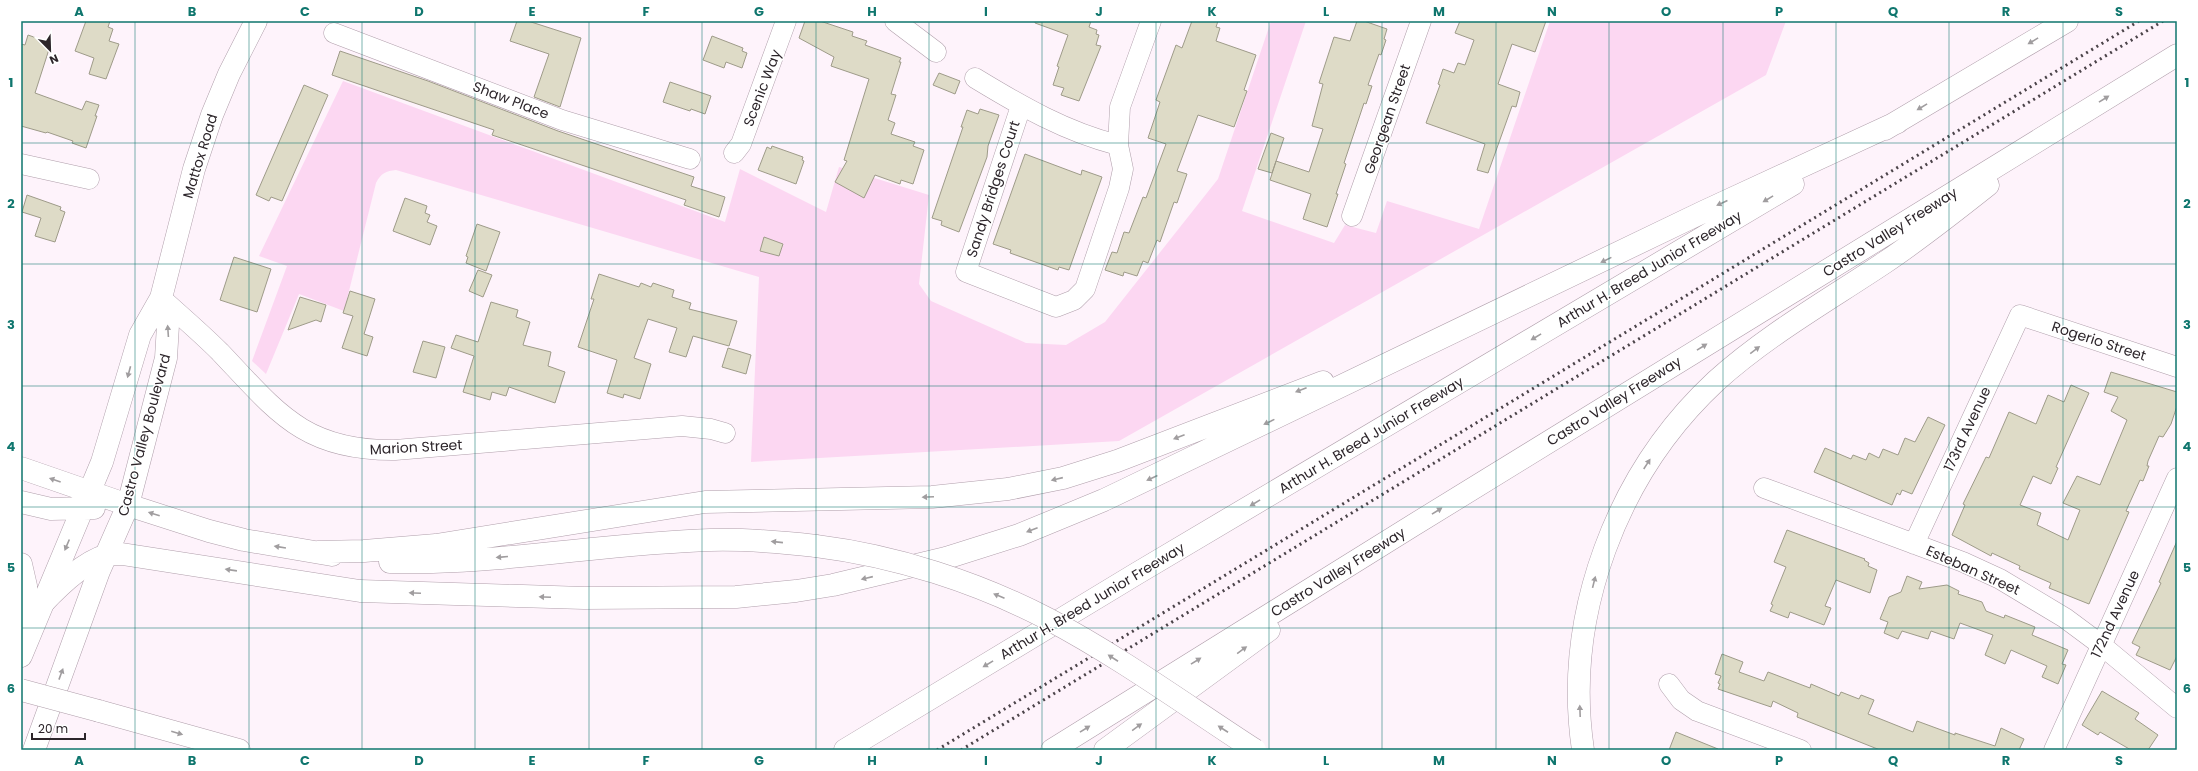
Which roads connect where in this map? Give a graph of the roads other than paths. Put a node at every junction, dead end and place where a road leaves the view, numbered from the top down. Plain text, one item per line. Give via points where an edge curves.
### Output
1 (256, 21) edge
2 (786, 21) edge
3 (895, 21) edge
4 (1151, 21) edge
5 (1421, 21) edge
6 (2067, 21) edge
7 (334, 33) dead end
8 (936, 52) dead end
9 (2177, 55) edge
10 (975, 78) dead end
11 (1021, 106) junction
12 (2071, 120) junction
13 (1898, 122) junction
14 (1118, 145) junction
15 (734, 153) dead end
16 (690, 159) dead end
17 (21, 164) edge
18 (89, 179) dead end
19 (1352, 216) dead end
20 (161, 298) junction
21 (1506, 308) junction
22 (2020, 315) joint
23 (2177, 367) edge
24 (725, 433) dead end
25 (21, 468) edge
26 (2177, 478) edge
27 (1764, 488) dead end
28 (86, 500) junction
29 (21, 502) edge
30 (128, 505) junction
31 (1412, 526) junction
32 (652, 544) junction
33 (1914, 544) junction
34 (318, 552) junction
35 (106, 555) junction
36 (21, 564) edge
37 (283, 578) junction
38 (42, 604) junction
39 (2100, 644) junction
40 (24, 648) edge
41 (1669, 684) dead end
42 (21, 690) edge
43 (2177, 708) edge
44 (34, 750) edge
45 (240, 750) edge
46 (845, 750) edge
47 (1052, 750) edge
48 (1105, 750) edge
49 (1255, 750) edge
50 (1583, 750) edge
51 (1801, 750) edge
52 (2054, 750) edge

1 - 20 main road, Mattox Road via 229,74 206,133 194,169
2 - 15 street, Scenic Way via 740,144
3 - 8 street
4 - 14 street via 1120,107
5 - 19 street, Georgean Street
6 -> 13 main road
7 - 16 street, Shaw Place via 562,120
12 -> 9 main road, Castro Valley Freeway
10 - 11 street
11 - 14 street via 1049,121 1094,139
11 - 14 street, Sandy Bridges Court via 966,272 1056,307 1074,300 1085,289 1119,188 1123,169
31 -> 12 main road, Castro Valley Freeway
50 -> 12 main road via 1579,708 1580,669 1584,630 1596,574 1624,504 1665,438 1707,391 1745,358 1917,240
13 -> 21 main road via 1703,212
13 -> 46 main road, Arthur H. Breed Junior Freeway via 1136,574
17 - 18 street
20 - 24 street, Marion Street via 209,341 277,412 307,432 343,446 366,450 395,450 682,426
20 -> 28 main road via 140,335 113,429
30 -> 20 main road, Castro Valley Boulevard via 166,358 168,325
21 -> 34 main road via 1395,354 1117,461 1063,478 932,497 705,502 436,545
21 -> 37 main road via 1104,500 1000,541 946,558 851,582 796,592 736,597 584,598 360,591
22 - 23 street, Rogerio Street
22 - 33 street, 173rd Avenue
28 -> 25 main road
26 - 39 street, 172nd Avenue
27 - 33 street, Esteban Street
28 - 29 main road via 47,508
28 - 30 main road
28 -> 38 main road
34 -> 30 main road via 279,547 223,534
30 - 35 main road, Castro Valley Boulevard
47 -> 31 main road, Castro Valley Freeway
48 -> 31 main road
32 -> 34 main road via 422,562 383,562
32 - 37 main road via 612,560 499,572 408,577
49 -> 32 main road, bridge via 1081,638 1012,602 959,580 872,556 816,546 731,540
33 - 39 street, Esteban Street via 2000,578 2034,598
37 -> 35 main road via 130,555
35 - 38 main road via 73,576
44 -> 35 main road, Castro Valley Boulevard
36 - 40 main road via 26,586
38 - 40 main road
39 - 43 street, Esteban Street
39 - 52 street, 172nd Avenue
41 - 51 street via 1681,700 1697,711
42 -> 45 main road, bridge

